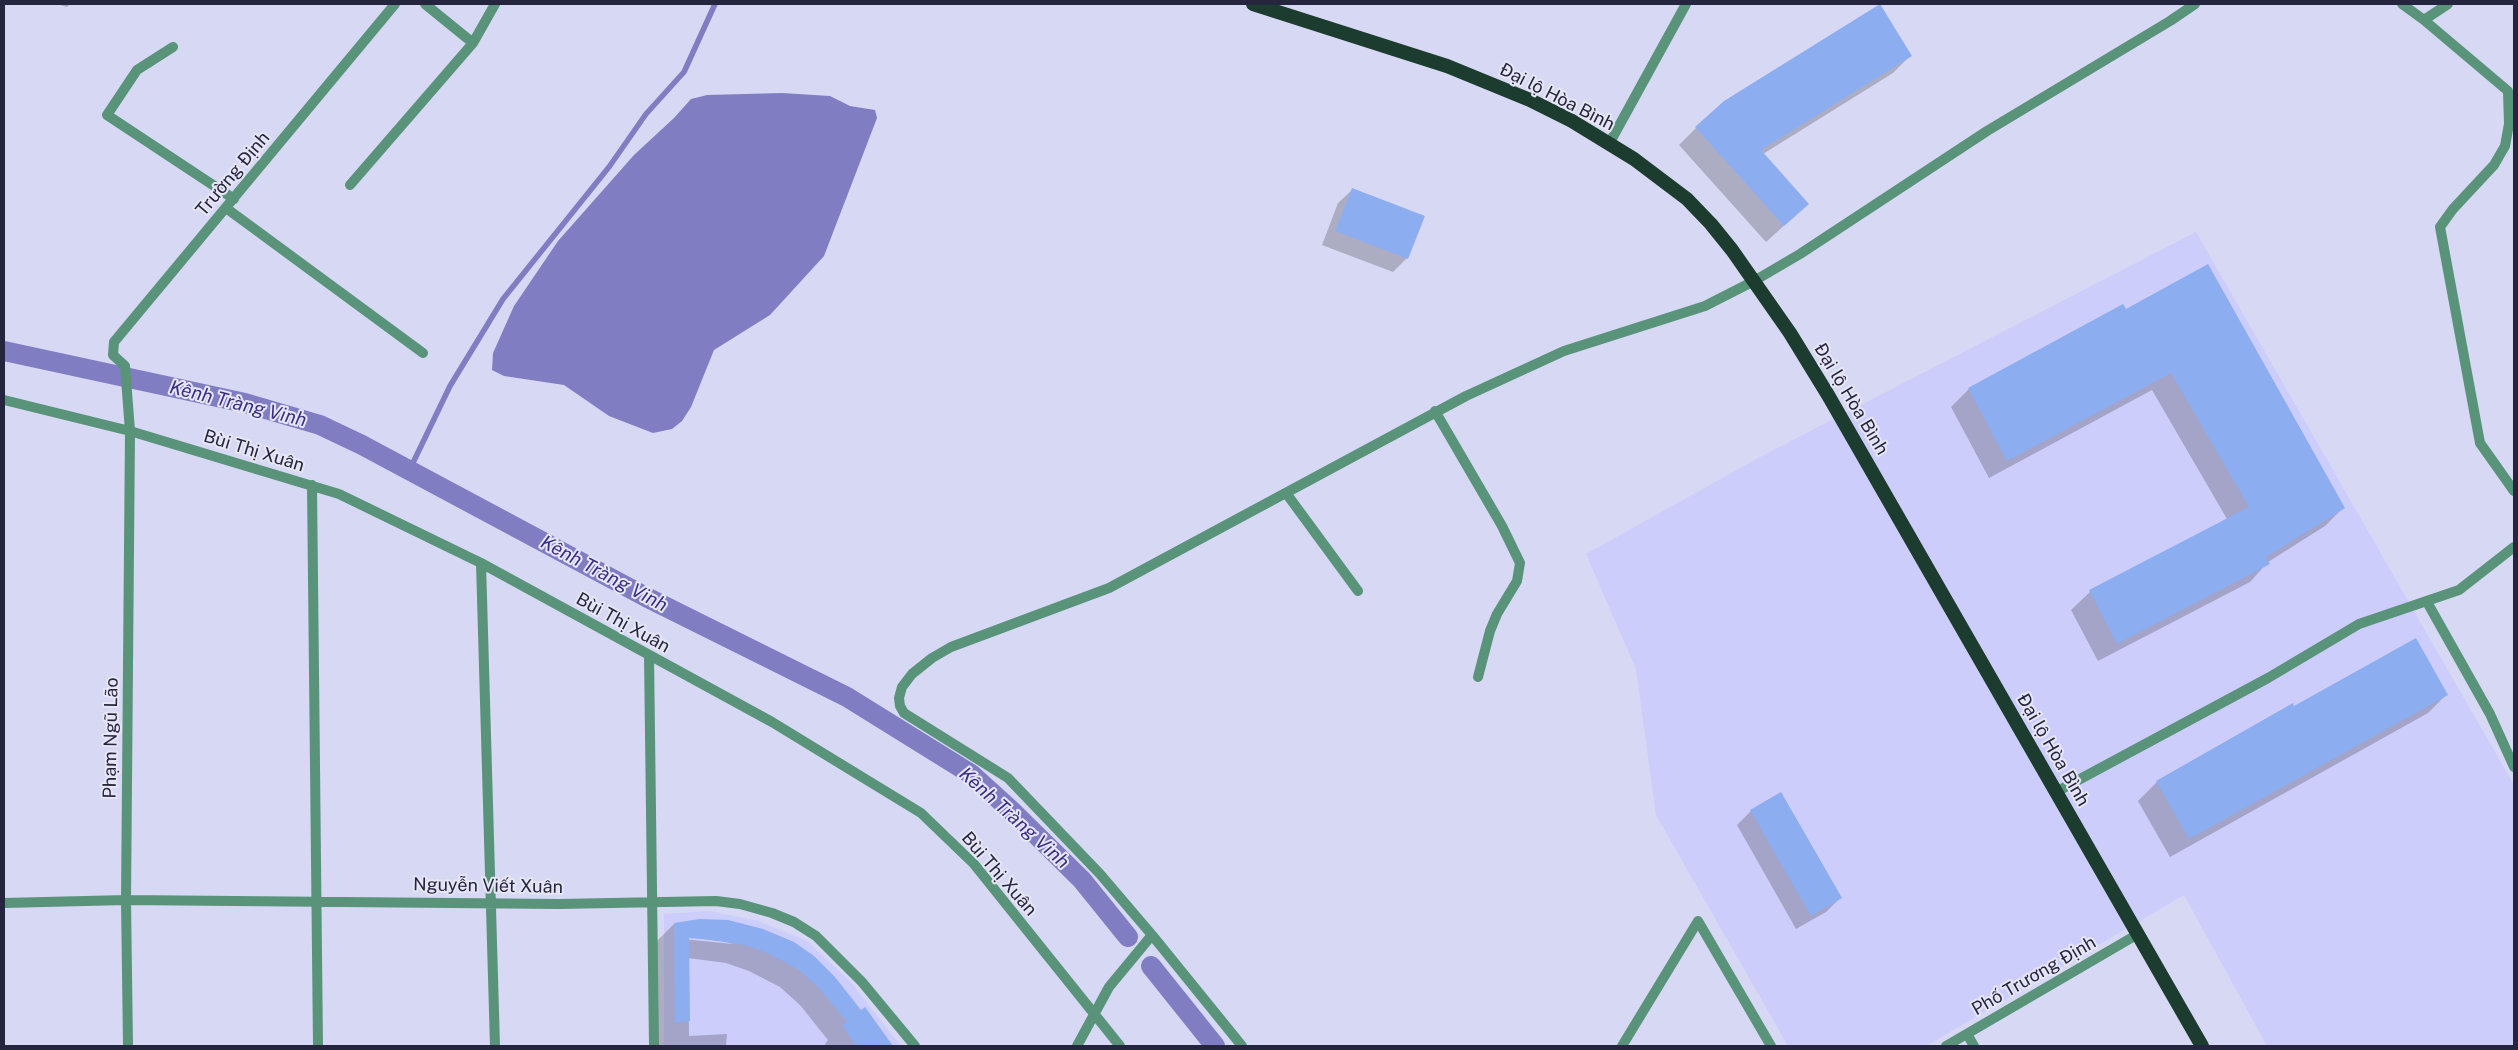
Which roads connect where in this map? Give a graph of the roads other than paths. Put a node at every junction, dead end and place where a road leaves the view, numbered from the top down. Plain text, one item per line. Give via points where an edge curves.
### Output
1 (395, 4) edge
2 (425, 4) edge
3 (495, 4) edge
4 (1253, 4) edge
5 (1686, 4) edge
6 (2195, 4) edge
7 (2402, 4) edge
8 (2448, 4) edge
9 (2424, 20) junction
10 (473, 43) junction
11 (173, 47) dead end
12 (1609, 144) junction
13 (350, 185) dead end
14 (234, 199) junction
15 (226, 208) junction
16 (1754, 281) junction
17 (423, 353) dead end
18 (125, 366) joint
19 (4, 400) edge
20 (1436, 411) junction
21 (130, 431) junction
22 (312, 485) junction
23 (2514, 491) edge
24 (1286, 494) junction
25 (2514, 547) edge
26 (481, 563) junction
27 (1358, 592) dead end
28 (2427, 602) junction
29 (649, 655) junction
30 (1478, 677) dead end
31 (2514, 767) edge
32 (2056, 792) junction
33 (126, 900) junction
34 (318, 901) junction
35 (489, 902) junction
36 (653, 902) junction
37 (4, 903) edge
38 (2138, 934) junction
39 (1152, 935) junction
40 (1093, 1014) junction
41 (1967, 1034) junction
42 (128, 1046) edge
43 (318, 1046) edge
44 (495, 1046) edge
45 (654, 1046) edge
46 (916, 1046) edge
47 (1076, 1046) edge
48 (1120, 1046) edge
49 (1242, 1046) edge
50 (1622, 1046) edge
51 (1772, 1046) edge
52 (1946, 1046) edge
53 (1974, 1046) edge
54 (2202, 1046) edge

1 - 14 street, Trường Định
2 - 10 street
3 - 10 street
4 - 12 highway, Đại lộ Hòa Bình via 1447,66 1530,100
5 - 12 street
6 - 16 street via 1987,131
7 - 9 street
8 - 9 street
9 - 23 street via 2508,91 2509,124 2505,146 2494,165 2440,227 2480,443
10 - 13 street
11 - 14 street via 137,70 107,115
12 - 16 highway, Đại lộ Hòa Bình via 1687,199 1727,243
14 - 15 street, Trường Định
15 - 17 street
15 - 18 street, Trường Định via 114,342 113,355
16 - 20 street via 1704,306 1564,351
16 - 32 highway, Đại lộ Hòa Bình via 1828,394
18 - 21 street, Phạm Ngũ Lão
19 - 21 street, Bùi Thị Xuân
20 - 24 street
20 - 30 street via 1520,563 1517,581 1490,631
21 - 22 street, Bùi Thị Xuân
21 - 33 street, Phạm Ngũ Lão
22 - 26 street, Bùi Thị Xuân via 339,494
22 - 34 street
24 - 27 street
24 - 39 street via 1109,588 951,647 912,674 902,688 900,706 911,718 1008,778
25 - 28 street via 2459,590
26 - 29 street, Bùi Thị Xuân
26 - 35 street
28 - 31 street via 2490,714
28 - 32 street via 2359,624 2268,678
29 - 36 street
29 - 40 street, Bùi Thị Xuân via 772,722 921,813 974,864
32 - 38 highway, Đại lộ Hòa Bình
33 - 34 street, Nguyễn Viết Xuân
33 - 37 street, Nguyễn Viết Xuân
33 - 42 street, Phạm Ngũ Lão
34 - 35 street, Nguyễn Viết Xuân
34 - 43 street
35 - 36 street, Nguyễn Viết Xuân
35 - 44 street
36 - 45 street
36 - 46 street, Nguyễn Viết Xuân via 740,904 794,922 839,957
38 - 41 street, Phố Trương Định
38 - 54 highway, Đại lộ Hòa Bình
39 - 40 street via 1114,980
39 - 49 street
40 - 47 street
40 - 48 street, Bùi Thị Xuân
41 - 52 street, Phố Trương Định
41 - 53 street
50 - 51 street via 1698,921

